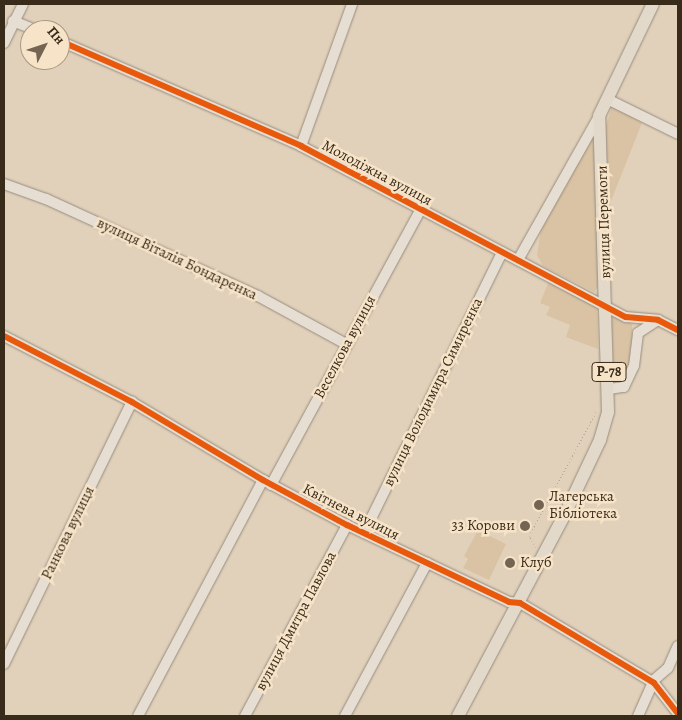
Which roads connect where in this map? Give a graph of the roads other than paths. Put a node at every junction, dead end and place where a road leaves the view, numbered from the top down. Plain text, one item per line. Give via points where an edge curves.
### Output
1 (22, 4) edge
2 (352, 4) edge
3 (653, 4) edge
4 (13, 21) junction
5 (20, 24) edge
6 (4, 43) edge
7 (70, 45) edge
8 (607, 98) junction
9 (599, 116) junction
10 (678, 134) edge
11 (300, 146) junction
12 (4, 184) edge
13 (420, 211) junction
14 (502, 252) junction
15 (518, 260) junction
16 (607, 305) junction
17 (658, 320) junction
18 (678, 330) edge
19 (4, 336) edge
20 (346, 344) junction
21 (609, 389) junction
22 (132, 402) junction
23 (267, 483) junction
24 (347, 525) junction
25 (364, 533) junction
26 (426, 563) junction
27 (520, 603) junction
28 (678, 646) edge
29 (678, 663) edge
30 (4, 664) edge
31 (668, 668) junction
32 (654, 683) junction
33 (678, 714) edge
34 (138, 716) edge
35 (245, 716) edge
36 (345, 716) edge
37 (458, 716) edge
38 (638, 716) edge

1 - 4 street
2 - 11 street
3 - 8 main road, вулиця Перемоги / Р-78
4 - 5 street
4 - 6 street
7 - 11 street, Молодіжна вулиця
8 - 9 main road, вулиця Перемоги / Р-78
8 - 10 street
9 - 15 street
9 - 16 main road, вулиця Перемоги / Р-78
11 - 13 street, Молодіжна вулиця
12 - 20 street, вулиця Віталія Бондаренка via 46,199 258,296
13 - 14 street, Молодіжна вулиця
13 - 20 street, Веселкова вулиця
14 - 15 street, Молодіжна вулиця
14 - 25 street, вулиця Володимира Симиренка
15 - 16 street, Молодіжна вулиця
16 - 17 street, Молодіжна вулиця via 626,317
16 - 21 main road, вулиця Перемоги / Р-78
17 - 18 street, Молодіжна вулиця
17 - 21 street via 638,333 634,366 624,387
19 - 22 street, Квітнева вулиця
20 - 23 street, Веселкова вулиця
21 - 27 main road, вулиця Перемоги / Р-78 via 608,412 600,440
22 - 23 street, Квітнева вулиця
22 - 30 street, Ранкова вулиця
23 - 24 street, Квітнева вулиця
23 - 34 street, Веселкова вулиця
24 - 25 street, Квітнева вулиця
24 - 35 street, вулиця Дмитра Павлова
25 - 26 street, Квітнева вулиця
26 - 27 street, Квітнева вулиця via 509,602
26 - 36 street
27 - 32 street, Квітнева вулиця
27 - 37 main road, вулиця Перемоги / Р-78
28 - 31 street
29 - 31 street
31 - 32 street
32 - 33 street, Квітнева вулиця
32 - 38 street

